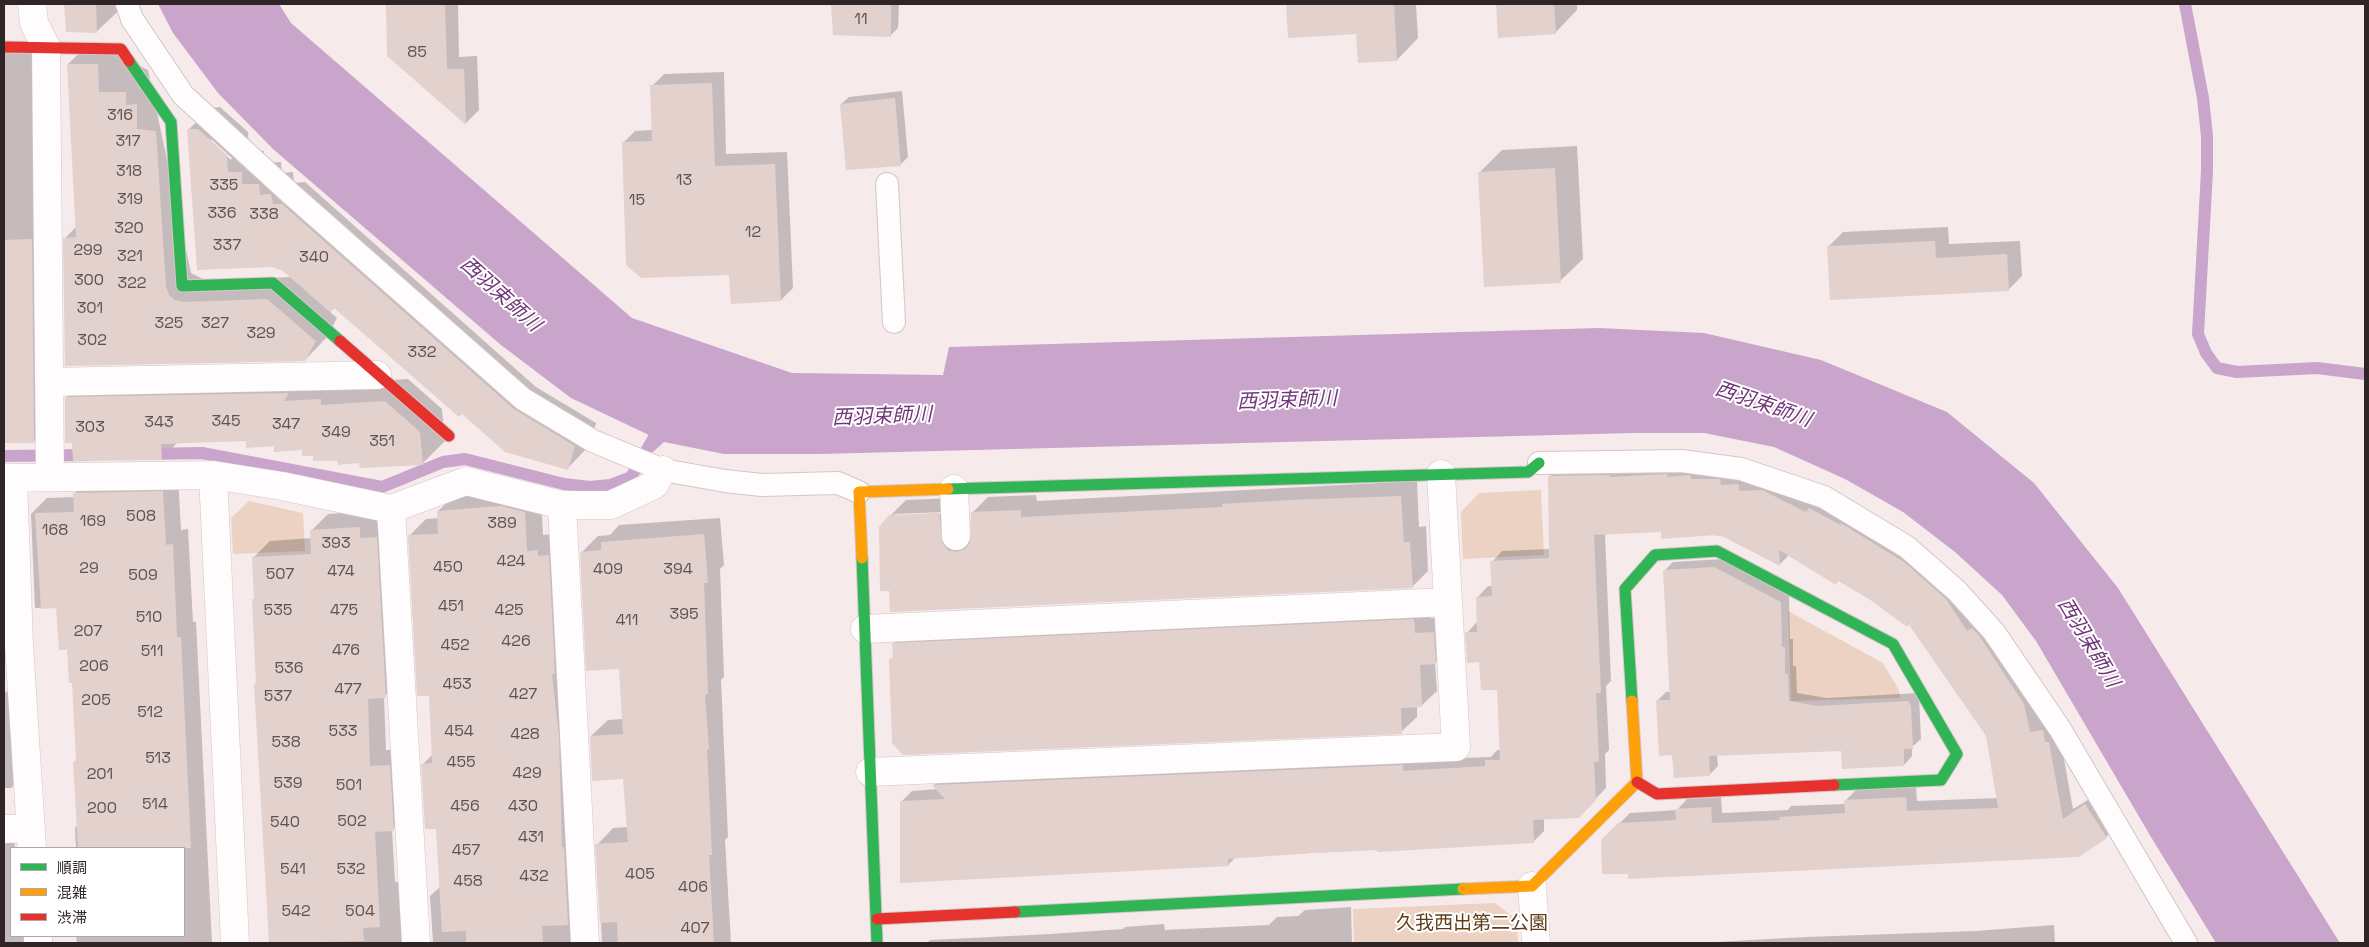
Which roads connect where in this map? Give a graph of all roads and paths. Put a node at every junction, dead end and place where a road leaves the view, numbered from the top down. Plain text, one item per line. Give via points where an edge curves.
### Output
1 (32, 4) edge
2 (127, 4) edge
3 (4, 47) edge
4 (46, 47) junction
5 (888, 184) dead end
6 (894, 322) dead end
7 (377, 374) junction
8 (49, 382) junction
9 (449, 436) dead end
10 (1539, 463) joint
11 (649, 464) junction
12 (1441, 474) junction
13 (212, 475) junction
14 (50, 476) junction
15 (8, 478) edge
16 (954, 489) junction
17 (859, 492) junction
18 (562, 505) junction
19 (390, 509) junction
20 (956, 536) dead end
21 (1447, 602) junction
22 (865, 629) junction
23 (11, 646) edge
24 (870, 772) junction
25 (1637, 782) junction
26 (4, 830) edge
27 (32, 838) edge
28 (1532, 886) junction
29 (877, 920) junction
30 (235, 943) edge
31 (416, 943) edge
32 (585, 943) edge
33 (878, 943) edge
34 (1536, 943) edge
35 (2186, 943) edge

1 - 4 street via 34,24
2 - 11 lane via 132,19 183,95 290,194 523,399 593,441
3 - 4 street
4 - 7 street via 122,49 171,122 182,286 273,283
4 - 8 street
5 - 6 lane
7 - 8 street
7 - 9 street
8 - 14 street
10 - 12 street via 1528,472
10 - 35 lane via 1682,460 1741,469 1824,497 1907,548 1957,590 1994,632 2060,729
11 - 17 lane via 725,481 762,485 838,483
11 - 18 street via 654,485 611,505
12 - 16 street
12 - 21 street
13 - 14 street
13 - 19 street
13 - 30 street
14 - 15 street
15 - 23 street
16 - 17 street
16 - 20 street
17 - 22 street
18 - 19 street via 466,480
18 - 32 street
19 - 31 street
21 - 22 street
21 - 24 street via 1456,747
22 - 24 street
23 - 27 street
24 - 29 street
25 - 25 street via 1657,794 1941,780 1957,754 1893,644 1718,551 1655,555 1624,589
25 - 28 street
26 - 27 street
28 - 29 street
28 - 34 street
29 - 33 street

